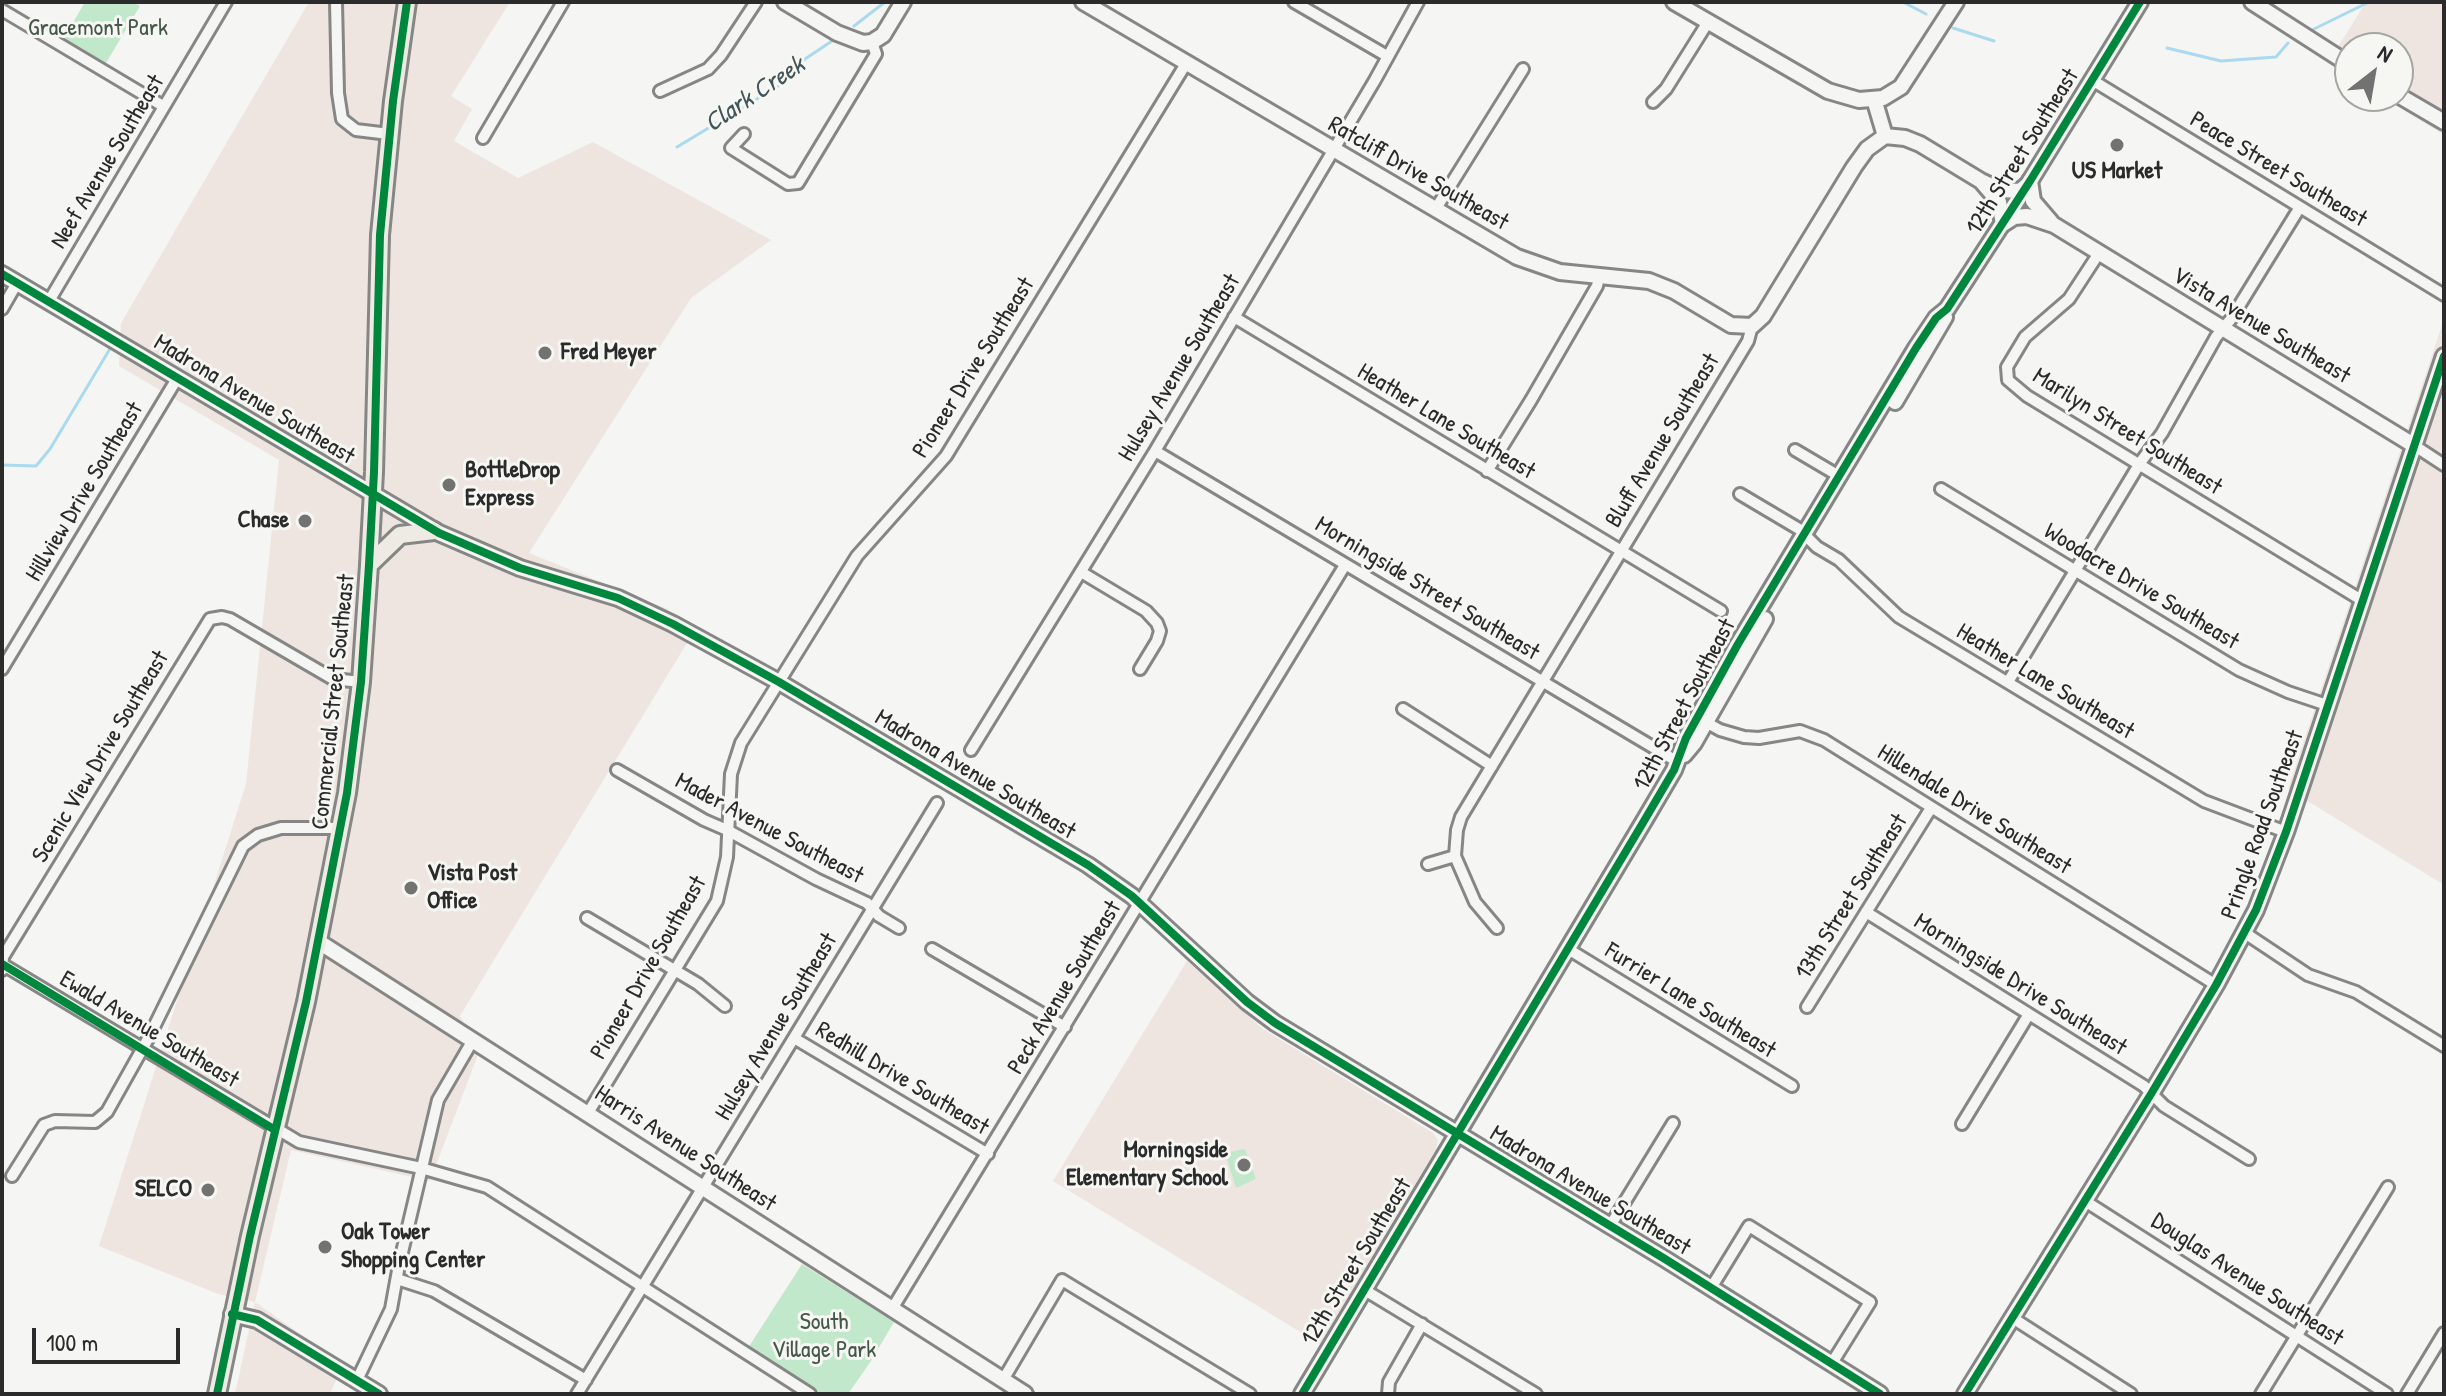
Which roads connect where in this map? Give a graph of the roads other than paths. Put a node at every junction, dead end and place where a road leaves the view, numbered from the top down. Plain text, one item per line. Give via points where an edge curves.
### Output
1 (226, 2) edge
2 (336, 2) edge
3 (407, 2) edge
4 (563, 2) edge
5 (756, 2) edge
6 (785, 2) edge
7 (903, 2) edge
8 (1083, 2) edge
9 (1294, 2) edge
10 (1418, 2) edge
11 (1674, 2) edge
12 (1956, 2) edge
13 (2140, 2) edge
14 (2262, 5) edge
15 (2, 10) edge
16 (1708, 22) junction
17 (872, 42) junction
18 (2334, 54) edge
19 (1387, 56) junction
20 (1187, 62) junction
21 (1523, 69) dead end
22 (2092, 80) junction
23 (660, 91) dead end
24 (1874, 99) junction
25 (1653, 102) dead end
26 (2414, 104) edge
27 (163, 106) junction
28 (2444, 122) edge
29 (389, 134) junction
30 (744, 134) dead end
31 (1885, 136) junction
32 (483, 138) dead end
33 (1333, 150) junction
34 (1981, 181) junction
35 (2029, 183) junction
36 (2300, 207) junction
37 (1435, 210) junction
38 (2003, 224) junction
39 (2054, 225) junction
40 (2099, 253) junction
41 (2, 274) edge
42 (1599, 277) junction
43 (17, 283) junction
44 (2444, 295) edge
45 (49, 301) junction
46 (2, 309) edge
47 (1947, 309) junction
48 (1234, 317) junction
49 (1752, 326) junction
50 (2223, 328) junction
51 (2444, 356) edge
52 (178, 377) junction
53 (2415, 446) junction
54 (1795, 450) dead end
55 (1155, 451) junction
56 (2140, 463) junction
57 (2444, 465) edge
58 (1487, 471) junction
59 (1839, 476) junction
60 (1941, 489) dead end
61 (1740, 494) dead end
62 (373, 495) junction
63 (434, 531) junction
64 (1808, 538) junction
65 (1623, 551) junction
66 (369, 565) junction
67 (1345, 565) junction
68 (2076, 571) junction
69 (1081, 572) junction
70 (2363, 601) junction
71 (1721, 611) dead end
72 (2, 669) edge
73 (1140, 669) dead end
74 (361, 682) junction
75 (779, 682) junction
76 (1544, 682) junction
77 (2008, 682) junction
78 (2327, 705) junction
79 (1403, 709) dead end
80 (1702, 720) junction
81 (971, 750) dead end
82 (1678, 762) junction
83 (1492, 766) junction
84 (617, 770) dead end
85 (937, 803) dead end
86 (1931, 808) junction
87 (341, 828) junction
88 (727, 830) junction
89 (2286, 832) junction
90 (1455, 856) junction
91 (1428, 864) dead end
92 (1140, 903) junction
93 (873, 908) junction
94 (1866, 912) junction
95 (587, 918) dead end
96 (899, 928) dead end
97 (1497, 928) dead end
98 (2245, 933) junction
99 (319, 942) junction
100 (932, 949) dead end
101 (1568, 949) junction
102 (2, 964) edge
103 (675, 970) junction
104 (2, 972) edge
105 (2216, 985) junction
106 (725, 1006) dead end
107 (1807, 1007) dead end
108 (2029, 1014) junction
109 (1065, 1027) junction
110 (794, 1038) junction
111 (473, 1040) junction
112 (2444, 1046) edge
113 (143, 1048) junction
114 (1792, 1086) dead end
115 (2151, 1094) junction
116 (588, 1113) junction
117 (1673, 1123) dead end
118 (1962, 1124) dead end
119 (275, 1130) junction
120 (1456, 1134) junction
121 (988, 1154) junction
122 (2249, 1159) dead end
123 (421, 1168) junction
124 (12, 1176) dead end
125 (702, 1186) junction
126 (2388, 1187) dead end
127 (2085, 1201) junction
128 (1610, 1226) junction
129 (397, 1279) junction
130 (644, 1287) junction
131 (1711, 1288) junction
132 (1363, 1289) junction
133 (892, 1309) junction
134 (232, 1314) junction
135 (2011, 1317) junction
136 (1422, 1324) junction
137 (2444, 1333) edge
138 (2298, 1336) junction
139 (1832, 1363) junction
140 (357, 1380) junction
141 (586, 1380) junction
142 (1003, 1380) junction
143 (794, 1390) edge
144 (217, 1394) edge
145 (379, 1394) edge
146 (577, 1394) edge
147 (810, 1394) edge
148 (1025, 1394) edge
149 (1250, 1394) edge
150 (1302, 1394) edge
151 (1388, 1394) edge
152 (1536, 1394) edge
153 (1880, 1394) edge
154 (1965, 1394) edge
155 (2131, 1394) edge
156 (2261, 1394) edge
157 (2387, 1394) edge
158 (2407, 1394) edge

1 - 27 street, Neef Avenue Southeast
2 - 29 street via 342,119 356,130
3 - 29 main road, Commercial Street Southeast
4 - 32 street
5 - 23 street via 708,69
6 - 17 main road via 852,41
7 - 17 main road via 883,35
8 - 20 main road, Ratcliff Drive Southeast
9 - 19 street
10 - 19 street, Hulsey Avenue Southeast
11 - 16 main road
12 - 24 main road via 1906,82
13 - 22 main road, 12th Street Southeast
14 - 18 main road
15 - 27 street
16 - 24 main road via 1828,91
16 - 25 street
17 - 30 street via 876,54 798,183 788,184 731,148
19 - 33 street, Hulsey Avenue Southeast
20 - 33 main road, Ratcliff Drive Southeast
20 - 75 street, Pioneer Drive Southeast via 946,456 857,556
21 - 37 street
22 - 35 main road, 12th Street Southeast
22 - 36 street, Peace Street Southeast
24 - 31 main road
26 - 28 main road
27 - 45 street, Neef Avenue Southeast
29 - 62 main road, Commercial Street Southeast via 380,235
31 - 34 main road via 1920,144
31 - 49 main road, Bluff Avenue Southeast via 1854,167 1769,308
33 - 37 main road, Ratcliff Drive Southeast
33 - 48 street, Hulsey Avenue Southeast
34 - 35 main road via 2012,192
34 - 38 main road via 1999,202
35 - 38 main road, 12th Street Southeast
35 - 39 main road via 2033,201
36 - 44 street, Peace Street Southeast
36 - 50 street
37 - 42 main road, Ratcliff Drive Southeast via 1532,263
38 - 39 main road via 2027,216
38 - 47 main road, 12th Street Southeast
39 - 40 main road, Vista Avenue Southeast
40 - 50 main road, Vista Avenue Southeast
40 - 56 street, Marilyn Street Southeast via 2069,299 2025,337 2006,373 2027,396
41 - 43 main road, Madrona Avenue Southeast
42 - 49 main road, Ratcliff Drive Southeast via 1649,281 1731,325
42 - 58 street
43 - 45 main road, Madrona Avenue Southeast
43 - 46 street
45 - 52 main road, Madrona Avenue Southeast
47 - 59 main road, 12th Street Southeast via 1923,338
47 - 64 main road, 12th Street Southeast via 1944,323
48 - 55 street, Hulsey Avenue Southeast
48 - 58 street, Heather Lane Southeast
49 - 65 street, Bluff Avenue Southeast
50 - 53 main road, Vista Avenue Southeast
50 - 56 street
51 - 53 main road, Pringle Road Southeast
52 - 62 main road, Madrona Avenue Southeast
52 - 72 street, Hillview Drive Southeast
53 - 57 street, Vista Avenue Southeast
53 - 70 main road, Pringle Road Southeast
54 - 59 street
55 - 67 street, Morningside Street Southeast
55 - 69 street, Hulsey Avenue Southeast
56 - 68 street
56 - 70 street, Marilyn Street Southeast
58 - 65 street, Heather Lane Southeast
59 - 64 main road, 12th Street Southeast
60 - 68 street, Woodacre Drive Southeast
61 - 64 street, Heather Lane Southeast
62 - 63 main road, Madrona Avenue Southeast
62 - 66 main road, Commercial Street Southeast
63 - 66 main road via 400,535
63 - 75 main road, Madrona Avenue Southeast via 494,558 631,603
64 - 77 street, Heather Lane Southeast via 1899,617
64 - 80 main road, 12th Street Southeast
65 - 71 street, Heather Lane Southeast
65 - 76 street, Bluff Avenue Southeast
66 - 74 main road, Commercial Street Southeast
67 - 76 street, Morningside Street Southeast
67 - 92 street, Peck Avenue Southeast
68 - 77 street
68 - 78 street, Woodacre Drive Southeast via 2239,670
69 - 73 street via 1157,623 1157,641
69 - 81 street, Hulsey Avenue Southeast
70 - 78 main road, Pringle Road Southeast
74 - 87 main road, Commercial Street Southeast
74 - 102 street, Scenic View Drive Southeast via 333,679 230,619 210,619
75 - 88 street, Pioneer Drive Southeast via 735,758
75 - 92 main road, Madrona Avenue Southeast via 1088,865
76 - 82 street, Morningside Street Southeast
76 - 83 street, Bluff Avenue Southeast
77 - 89 street, Heather Lane Southeast via 2204,801
78 - 89 main road, Pringle Road Southeast
79 - 83 street
80 - 82 main road, 12th Street Southeast via 1694,743
80 - 86 street, Hillendale Drive Southeast via 1744,737 1809,732
82 - 101 main road, 12th Street Southeast
83 - 90 street, Bluff Avenue Southeast via 1461,817
84 - 88 street, Mader Avenue Southeast
85 - 93 street, Hulsey Avenue Southeast
86 - 94 street, 13th Street Southeast
86 - 105 street, Hillendale Drive Southeast
87 - 99 main road, Commercial Street Southeast
87 - 113 street via 281,828 243,846
88 - 93 street, Mader Avenue Southeast
88 - 103 street, Pioneer Drive Southeast via 721,889
89 - 98 main road, Pringle Road Southeast
90 - 91 street
90 - 97 street via 1475,902
92 - 109 street, Peck Avenue Southeast
92 - 120 main road, Madrona Avenue Southeast via 1262,1014
93 - 96 street, Mader Avenue Southeast
93 - 110 street, Hulsey Avenue Southeast
94 - 107 street, 13th Street Southeast
94 - 108 street, Morningside Drive Southeast
95 - 103 street
98 - 105 main road, Pringle Road Southeast
98 - 112 street via 2308,975 2356,992
99 - 111 main road, Harris Avenue Southeast
99 - 119 main road, Commercial Street Southeast
100 - 109 street
101 - 114 street, Furrier Lane Southeast
101 - 120 main road, 12th Street Southeast
102 - 104 street, Scenic View Drive Southeast
102 - 113 street, Ewald Avenue Southeast
103 - 106 street
103 - 116 street, Pioneer Drive Southeast
105 - 115 main road, Pringle Road Southeast
108 - 115 street, Morningside Drive Southeast
108 - 118 street
109 - 121 street, Peck Avenue Southeast
110 - 121 street, Redhill Drive Southeast
110 - 125 street, Hulsey Avenue Southeast
111 - 116 main road, Harris Avenue Southeast
111 - 123 street via 438,1100
113 - 119 street, Ewald Avenue Southeast
113 - 124 street via 101,1118 44,1125
115 - 122 street, Morningside Drive Southeast
115 - 127 main road, Pringle Road Southeast
116 - 125 main road, Harris Avenue Southeast
117 - 128 street
119 - 123 street, Ewald Avenue Southeast via 308,1145
119 - 134 main road, Commercial Street Southeast
120 - 128 main road, Madrona Avenue Southeast
120 - 132 main road, 12th Street Southeast
121 - 133 street, Peck Avenue Southeast
123 - 129 street
123 - 130 street, Ewald Avenue Southeast via 487,1187
125 - 130 street, Hulsey Avenue Southeast
125 - 133 main road, Harris Avenue Southeast
126 - 138 street
127 - 135 main road, Pringle Road Southeast
127 - 138 street, Douglas Avenue Southeast
128 - 131 main road, Madrona Avenue Southeast
129 - 140 street via 391,1309
129 - 141 street via 434,1291
130 - 141 street, Hulsey Avenue Southeast
130 - 143 street, Ewald Avenue Southeast
131 - 139 main road, Madrona Avenue Southeast
131 - 139 street via 1749,1226 1870,1302
132 - 136 street
132 - 150 main road, 12th Street Southeast
133 - 142 main road, Harris Avenue Southeast
134 - 140 main road via 257,1320
134 - 144 main road, Commercial Street Southeast
135 - 154 main road, Pringle Road Southeast
135 - 155 street
136 - 151 street via 1389,1382
136 - 152 street
137 - 158 street
138 - 156 street
138 - 157 street, Douglas Avenue Southeast
139 - 153 main road, Madrona Avenue Southeast
140 - 145 main road
141 - 146 street, Hulsey Avenue Southeast
142 - 148 main road, Harris Avenue Southeast
142 - 149 street via 1062,1280
143 - 147 street, Ewald Avenue Southeast

